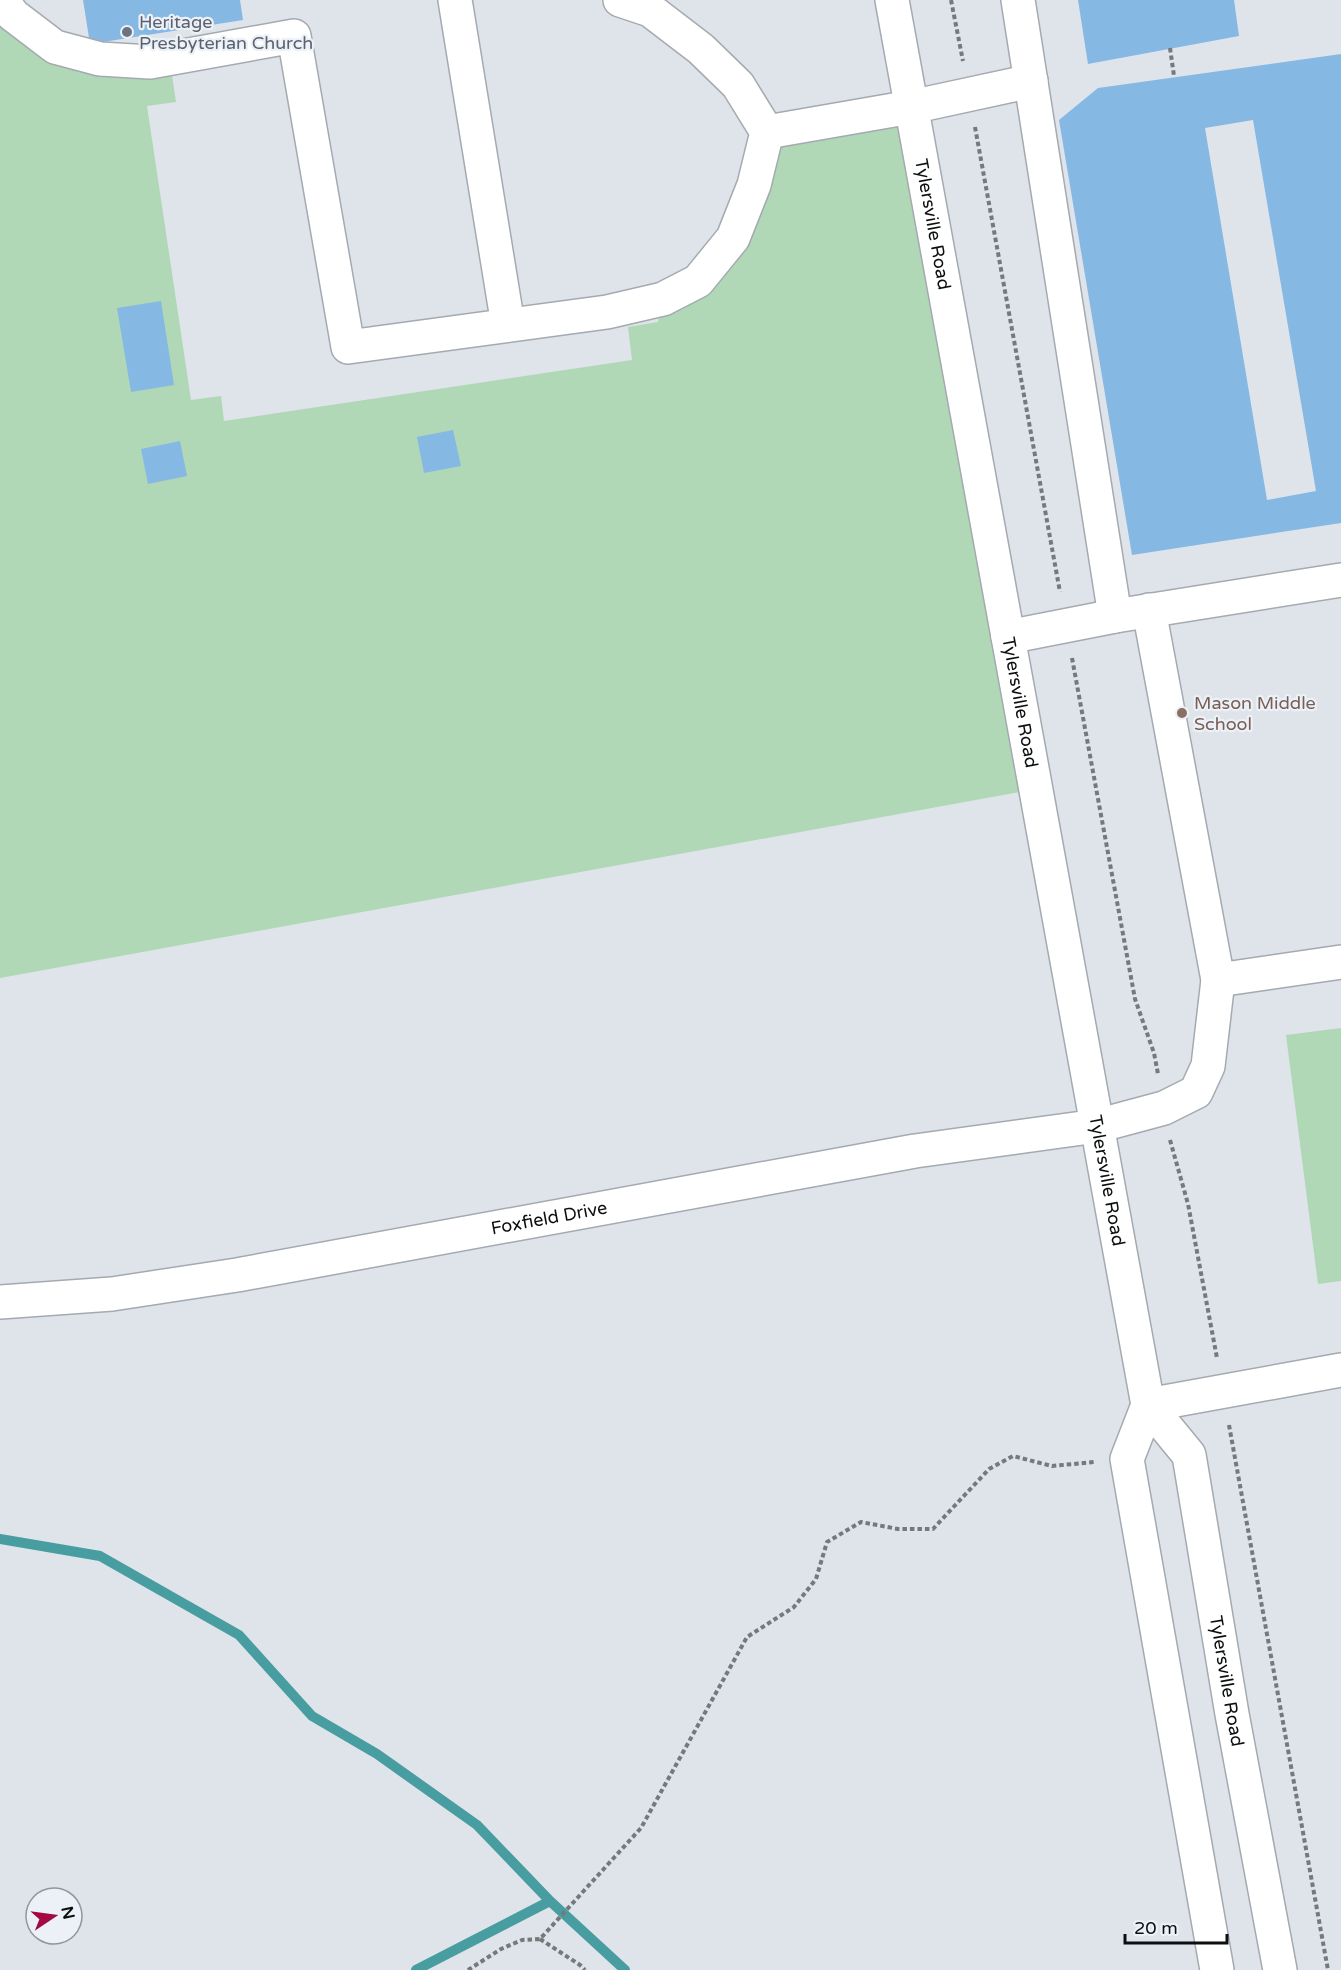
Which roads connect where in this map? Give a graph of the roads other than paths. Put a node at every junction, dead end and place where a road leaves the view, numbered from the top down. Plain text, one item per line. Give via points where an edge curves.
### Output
1 (2, 0) edge
2 (455, 0) edge
3 (620, 0) edge
4 (892, 0) edge
5 (1018, 0) edge
6 (1031, 81) junction
7 (911, 107) junction
8 (767, 132) junction
9 (508, 325) junction
10 (1341, 580) edge
11 (1149, 610) junction
12 (1115, 616) junction
13 (1008, 637) junction
14 (1341, 962) edge
15 (1218, 980) junction
16 (1097, 1126) junction
17 (0, 1302) edge
18 (1341, 1370) edge
19 (1148, 1405) junction
20 (1217, 1970) edge
21 (1280, 1970) edge

1 - 9 main road via 13,15 55,47 100,59 150,62 294,36 348,347
2 - 9 main road
3 - 8 main road via 650,10 701,49 738,85
4 - 7 main road, Tylersville Road
5 - 6 main road
6 - 7 main road
6 - 12 main road
7 - 8 main road
7 - 13 main road, Tylersville Road
8 - 9 main road via 754,185 733,238 698,281 663,299 607,312
10 - 11 main road
11 - 12 main road
11 - 15 main road, Foxfield Drive
12 - 13 main road
13 - 16 main road, Tylersville Road
14 - 15 main road
15 - 16 main road, Foxfield Drive via 1208,1066 1196,1092 1164,1108
16 - 17 main road, Foxfield Drive via 915,1151 237,1275 112,1294
16 - 19 main road, Tylersville Road
18 - 19 main road
19 - 20 main road via 1127,1460
19 - 21 main road, Tylersville Road via 1189,1455

